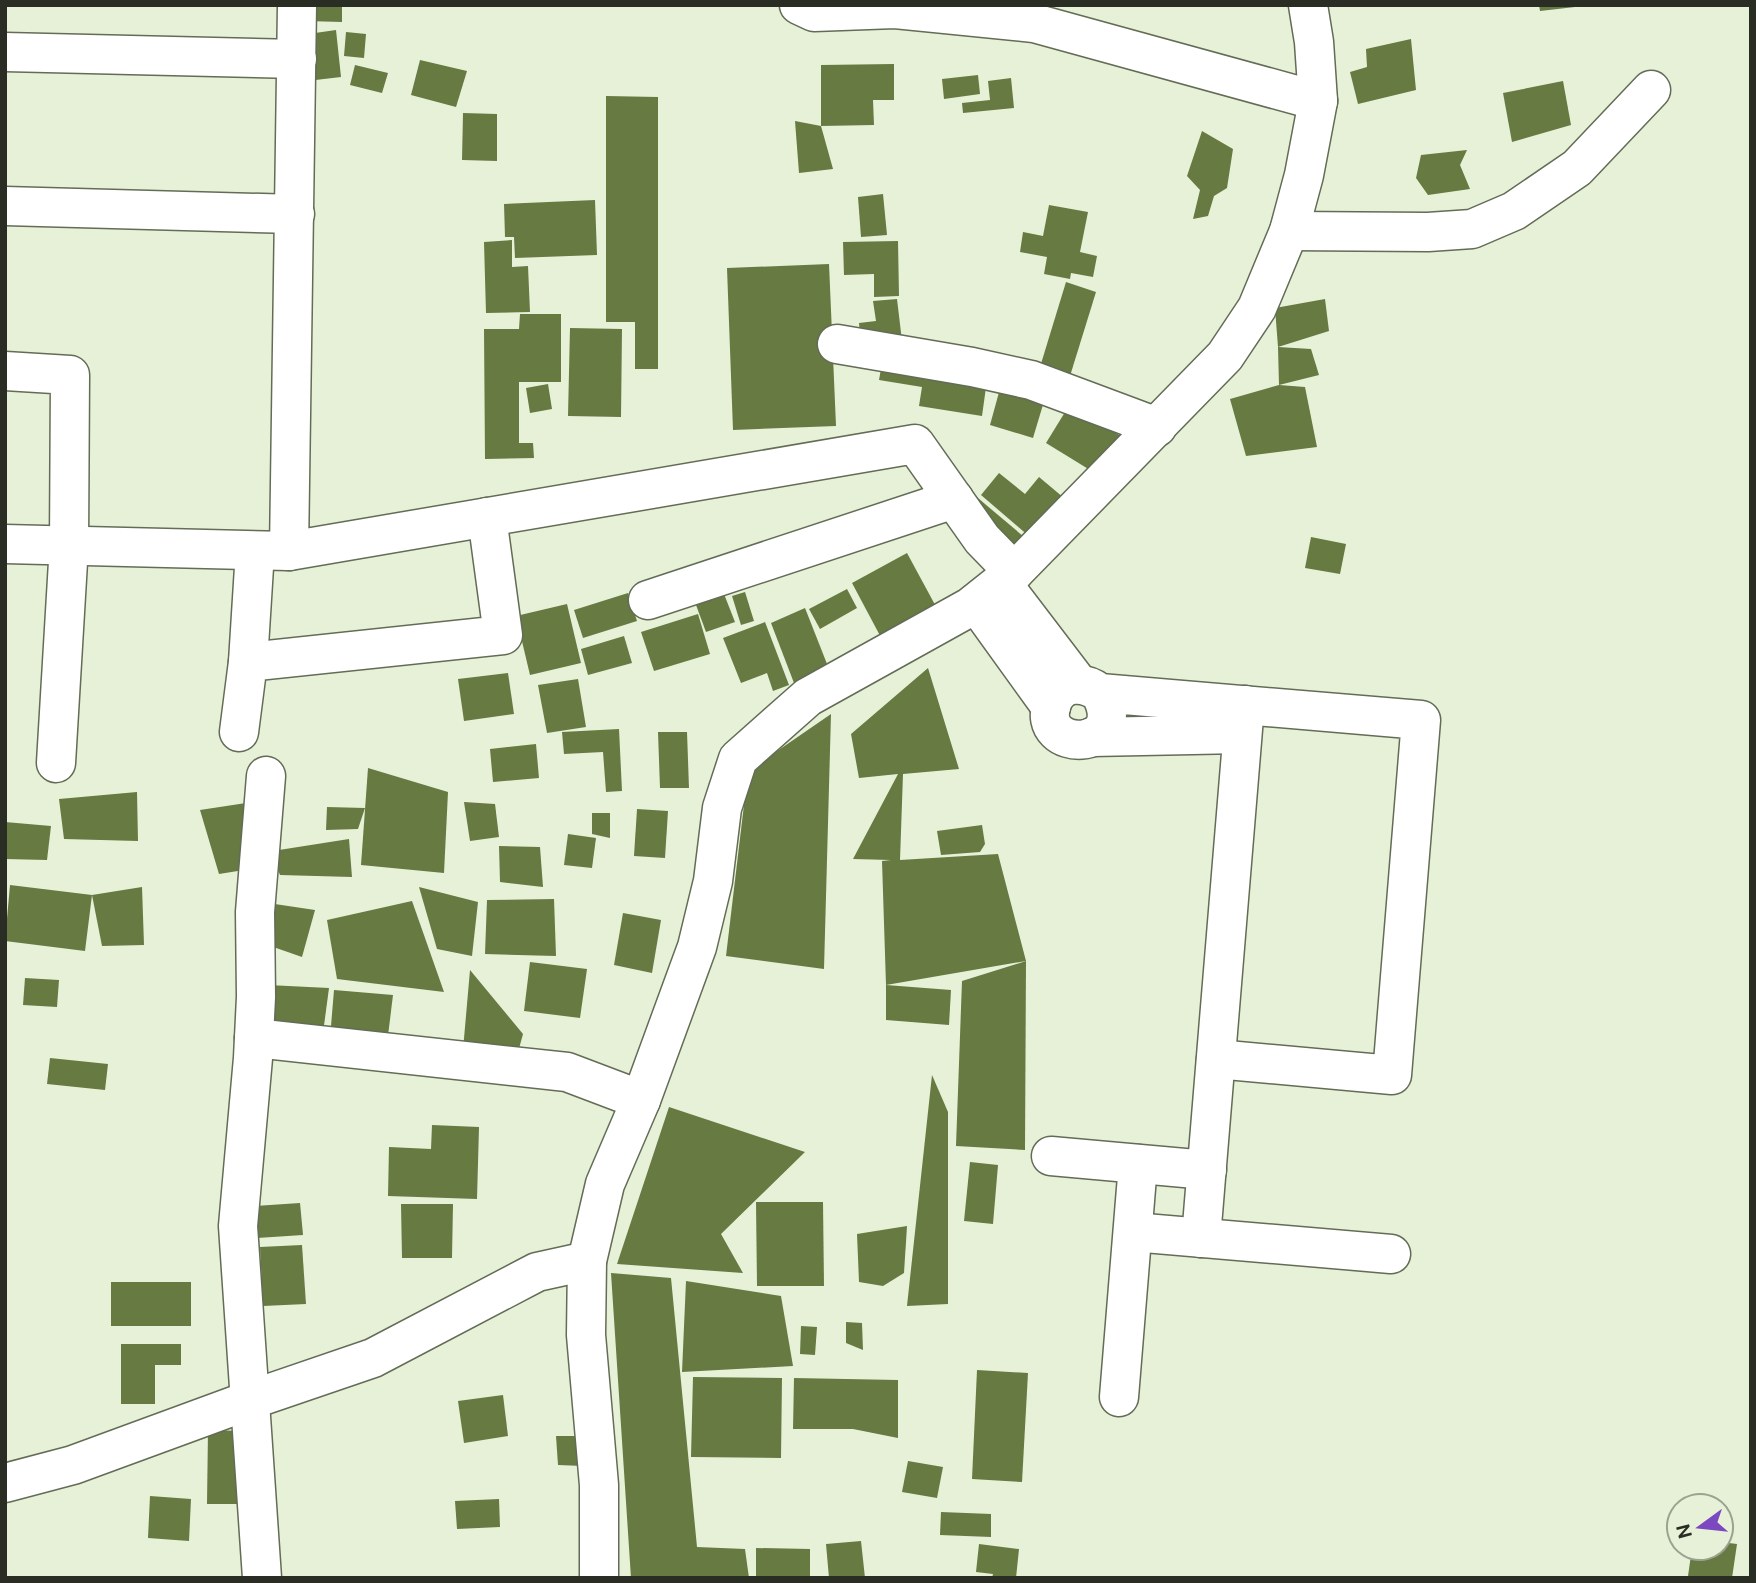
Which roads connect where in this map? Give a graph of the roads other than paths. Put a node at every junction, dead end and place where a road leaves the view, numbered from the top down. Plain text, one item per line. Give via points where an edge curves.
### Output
1 (297, 5) edge
2 (799, 5) edge
3 (1308, 5) edge
4 (5, 52) edge
5 (296, 59) junction
6 (1651, 90) dead end
7 (1318, 101) junction
8 (5, 206) edge
9 (295, 214) junction
10 (1289, 231) junction
11 (837, 344) dead end
12 (5, 371) edge
13 (1157, 427) junction
14 (954, 499) junction
15 (487, 517) junction
16 (5, 544) edge
17 (69, 545) junction
18 (272, 551) junction
19 (997, 585) junction
20 (648, 600) dead end
21 (248, 662) junction
22 (1076, 694) junction
23 (1243, 720) junction
24 (239, 732) dead end
25 (1093, 737) junction
26 (56, 763) dead end
27 (266, 776) dead end
28 (254, 1038) junction
29 (1216, 1059) junction
30 (641, 1100) junction
31 (1051, 1156) dead end
32 (1138, 1164) junction
33 (1207, 1170) junction
34 (1133, 1232) junction
35 (1201, 1238) junction
36 (1391, 1254) dead end
37 (587, 1261) junction
38 (1119, 1397) dead end
39 (250, 1400) junction
40 (5, 1483) edge
41 (262, 1578) edge
42 (599, 1578) edge

1 - 5 street
2 - 7 street via 814,12 895,9 1034,23
3 - 7 street
4 - 5 street
5 - 9 street
6 - 10 street via 1577,169 1514,211 1472,229
7 - 10 street
8 - 9 street
9 - 18 street
10 - 13 street via 1257,309 1225,356
11 - 13 street via 1031,380
12 - 17 street via 70,375
13 - 19 street
14 - 15 street via 915,444
14 - 19 street via 982,539
14 - 20 street
15 - 18 street
15 - 21 street via 503,635
16 - 17 street
17 - 18 street
17 - 26 street
18 - 21 street
19 - 22 street
19 - 30 street via 808,697 738,759 722,808 713,881 696,947
21 - 24 street
22 - 23 street
22 - 25 street via 1107,705 1107,718
22 - 25 street via 1051,719 1067,738
23 - 25 street
23 - 29 street
23 - 29 street via 1421,720 1392,1075
27 - 28 street via 255,912
28 - 30 street via 567,1072
28 - 39 street via 237,1226
29 - 33 street
30 - 37 street via 605,1184
31 - 32 street
32 - 33 street
32 - 34 street
33 - 35 street
34 - 35 street
34 - 38 street
35 - 36 street
37 - 39 street via 537,1272 373,1358
37 - 42 street via 586,1335 599,1485
39 - 40 street via 73,1465
39 - 41 street

